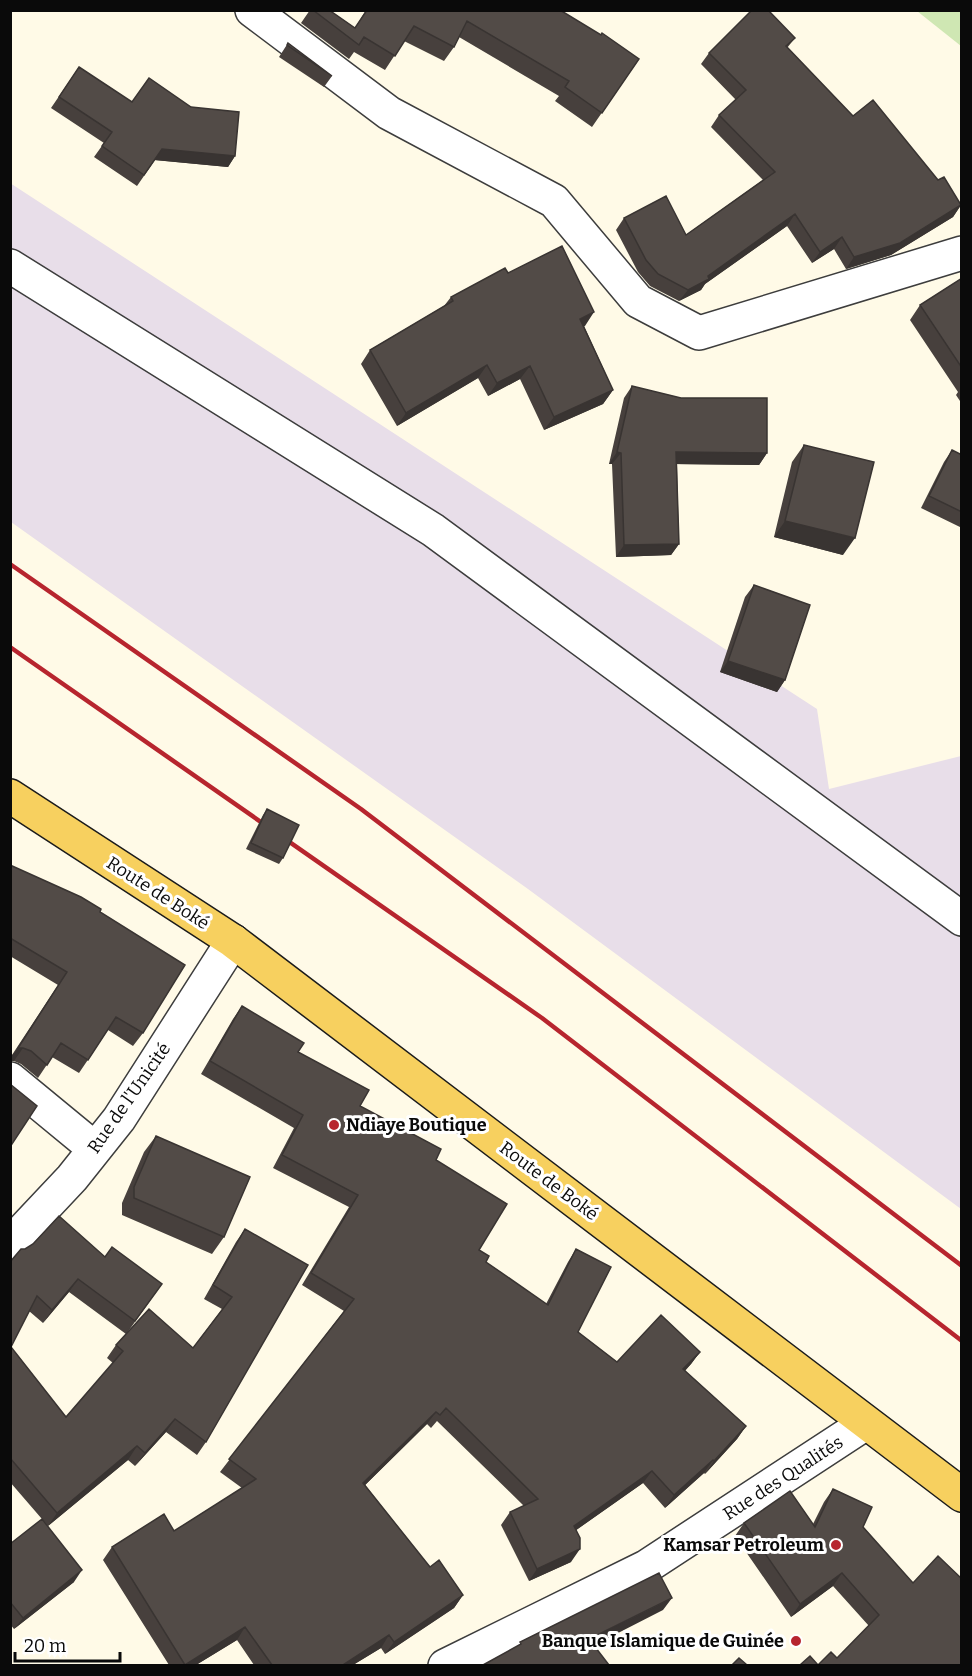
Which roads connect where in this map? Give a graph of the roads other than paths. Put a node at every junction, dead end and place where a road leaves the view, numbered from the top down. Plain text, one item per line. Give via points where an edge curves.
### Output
1 (252, 10) edge
2 (962, 254) edge
3 (10, 266) edge
4 (12, 802) edge
5 (962, 919) edge
6 (233, 941) junction
7 (10, 1079) edge
8 (95, 1149) junction
9 (10, 1244) edge
10 (867, 1423) junction
11 (962, 1495) edge
12 (445, 1665) edge

1 - 2 street via 388,113 554,201 638,301 699,333
3 - 5 street via 433,530
4 - 6 main road, Route de Boké
6 - 8 street, Rue de l'Unicité via 119,1119
6 - 10 main road, Route de Boké
7 - 8 street
8 - 9 street, Rue de l'Unicité
10 - 11 main road, Route de Boké
10 - 12 street, Rue des Qualités via 646,1567

